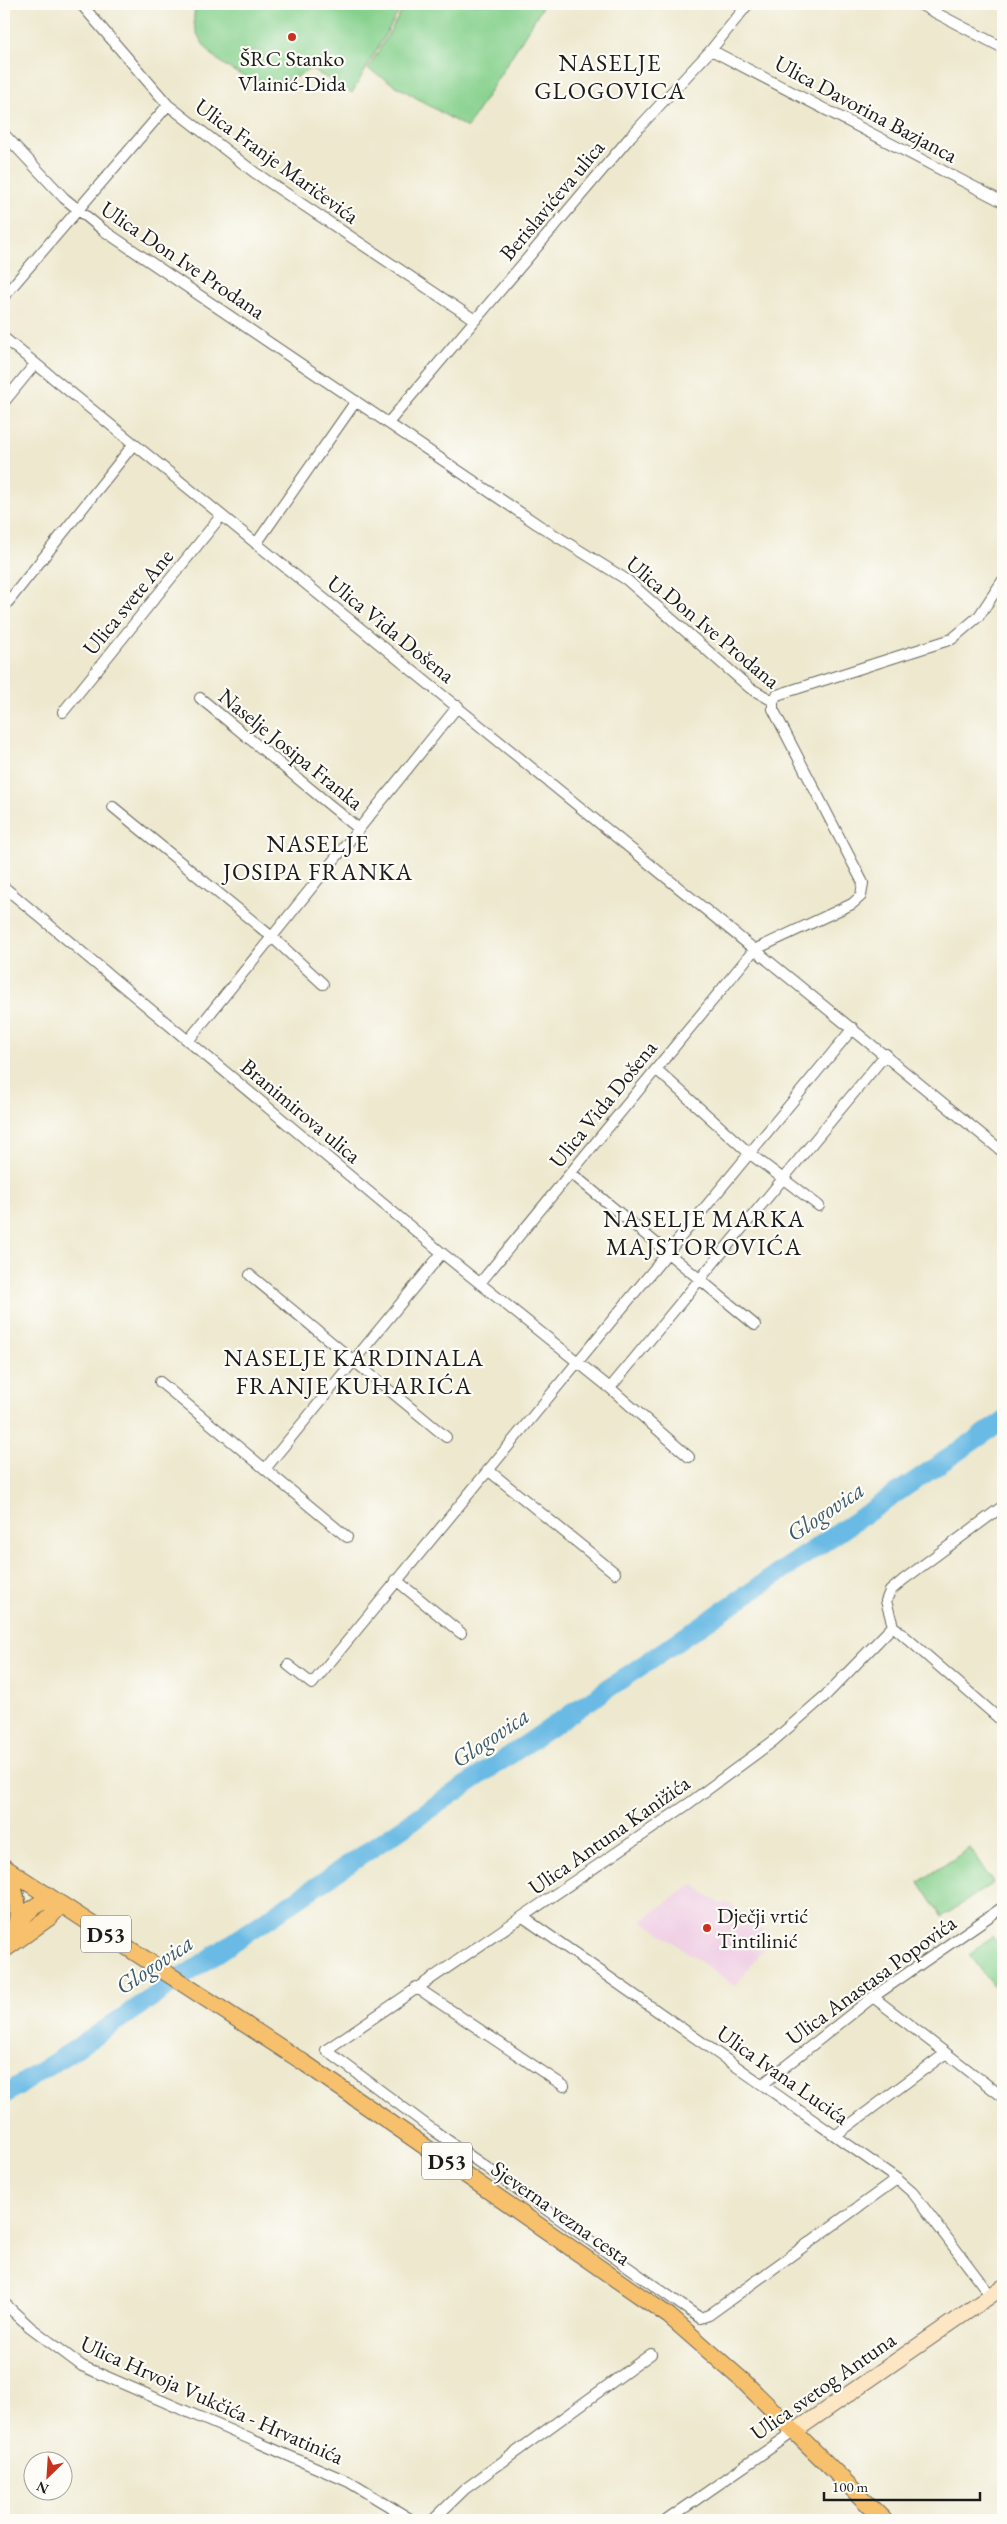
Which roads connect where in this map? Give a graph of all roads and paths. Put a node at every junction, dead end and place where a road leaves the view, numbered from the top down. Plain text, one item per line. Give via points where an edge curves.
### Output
1 (81, 4) edge
2 (748, 4) edge
3 (919, 4) edge
4 (1003, 48) edge
5 (711, 50) junction
6 (168, 106) junction
7 (4, 134) edge
8 (1003, 202) edge
9 (77, 210) junction
10 (4, 296) edge
11 (475, 320) junction
12 (4, 338) edge
13 (35, 364) junction
14 (356, 401) junction
15 (4, 402) edge
16 (388, 423) junction
17 (133, 445) junction
18 (221, 516) junction
19 (256, 544) junction
20 (1003, 580) edge
21 (4, 607) edge
22 (200, 698) dead end
23 (773, 701) junction
24 (458, 706) junction
25 (63, 712) dead end
26 (113, 807) dead end
27 (359, 829) junction
28 (4, 888) edge
29 (272, 937) junction
30 (754, 950) junction
31 (323, 984) dead end
32 (853, 1028) junction
33 (188, 1041) junction
34 (886, 1054) junction
35 (656, 1069) junction
36 (1003, 1152) edge
37 (749, 1153) junction
38 (571, 1173) junction
39 (783, 1179) junction
40 (819, 1206) dead end
41 (667, 1252) junction
42 (442, 1253) junction
43 (250, 1276) dead end
44 (700, 1280) junction
45 (480, 1283) junction
46 (755, 1325) dead end
47 (354, 1360) junction
48 (576, 1361) junction
49 (160, 1382) dead end
50 (610, 1388) junction
51 (446, 1437) dead end
52 (689, 1457) dead end
53 (265, 1469) junction
54 (488, 1470) junction
55 (1003, 1506) edge
56 (347, 1537) dead end
57 (616, 1573) dead end
58 (396, 1580) junction
59 (893, 1626) junction
60 (461, 1633) dead end
61 (288, 1665) dead end
62 (1003, 1722) edge
63 (4, 1869) edge
64 (57, 1902) junction
65 (1003, 1907) edge
66 (523, 1917) junction
67 (16, 1925) junction
68 (4, 1939) edge
69 (4, 1950) edge
70 (416, 1987) junction
71 (873, 1997) junction
72 (946, 2053) junction
73 (763, 2084) junction
74 (564, 2086) dead end
75 (1003, 2096) edge
76 (436, 2132) junction
77 (836, 2135) junction
78 (426, 2146) junction
79 (897, 2179) junction
80 (997, 2292) edge
81 (4, 2303) edge
82 (652, 2354) dead end
83 (795, 2431) junction
84 (412, 2520) edge
85 (433, 2520) edge
86 (667, 2520) edge
87 (884, 2520) edge

1 - 6 street, Ulica Franje Maričevića
2 - 5 street, Berislavićeva ulica
3 - 4 street
5 - 8 street, Ulica Davorina Bazjanca
5 - 11 street, Berislavićeva ulica via 631,136
6 - 9 street
6 - 11 street, Ulica Franje Maričevića via 254,172
7 - 9 street, Ulica Don Ive Prodana
9 - 10 street
9 - 14 street, Ulica Don Ive Prodana
11 - 16 street, Berislavićeva ulica
12 - 13 street, Ulica Vida Došena
13 - 15 street
13 - 17 street, Ulica Vida Došena
14 - 16 street, Ulica Don Ive Prodana
14 - 19 street
16 - 23 street, Ulica Don Ive Prodana via 537,524 627,580 750,688
17 - 18 street, Ulica Vida Došena
17 - 21 street
18 - 19 street, Ulica Vida Došena
18 - 25 street, Ulica svete Ane
19 - 24 street, Ulica Vida Došena
20 - 23 street via 979,616 952,639 787,690
22 - 27 street, Naselje Josipa Franka
23 - 30 street, Ulica Don Ive Prodana via 773,709 863,883 863,890 852,904
24 - 27 street, Naselje Josipa Franka
24 - 30 street, Ulica Vida Došena
26 - 29 street
27 - 29 street, Naselje Josipa Franka
28 - 33 street, Branimirova ulica
29 - 31 street
29 - 33 street, Naselje Josipa Franka
30 - 32 street, Ulica Vida Došena
30 - 35 street, Ulica Vida Došena
32 - 34 street, Ulica Vida Došena
32 - 37 street
33 - 42 street, Branimirova ulica
34 - 36 street, Ulica Vida Došena
34 - 39 street
35 - 37 street
35 - 38 street, Ulica Vida Došena
37 - 39 street
37 - 41 street
38 - 41 street
38 - 45 street, Ulica Vida Došena
39 - 40 street
39 - 44 street
41 - 44 street
41 - 48 street
42 - 45 street, Branimirova ulica
42 - 47 street
43 - 47 street
44 - 46 street
44 - 50 street
45 - 48 street, Branimirova ulica
47 - 51 street
47 - 53 street
48 - 50 street, Branimirova ulica
48 - 54 street
49 - 53 street
50 - 52 street, Branimirova ulica
53 - 56 street
54 - 57 street
54 - 58 street
55 - 59 street via 890,1591 886,1601
58 - 60 street
58 - 61 street via 312,1684
59 - 62 street
59 - 66 street, Ulica Antuna Kanižića via 826,1695 772,1742
63 - 64 main road, Sjeverna vezna cesta
63 - 67 main road via 17,1899
64 - 67 main road, D53 via 33,1907
64 - 69 main road, D53 via 50,1917
64 - 78 main road, Sjeverna vezna cesta / D53
65 - 71 street, Ulica Anastasa Popovića
66 - 70 street, Ulica Antuna Kanižića
66 - 73 street, Ulica Ivana Lucića
67 - 68 main road, D53
70 - 74 street
70 - 76 street, Ulica Antuna Kanižića via 326,2050
71 - 72 street
71 - 73 street, Ulica Anastasa Popovića
72 - 75 street
72 - 77 street
73 - 77 street, Ulica Ivana Lucića
76 - 78 street
76 - 79 street via 700,2318 709,2315
77 - 79 street, Ulica Ivana Lucića
78 - 83 main road, Sjeverna vezna cesta / D53 via 668,2316
79 - 80 street, Ulica Ivana Lucića via 913,2193
80 - 83 main road, Ulica svetog Antuna
81 - 84 street, Ulica Hrvoja Vukčića - Hrvatinića via 82,2366 349,2482
82 - 85 street via 465,2489
83 - 86 street, Ulica svetog Antuna
83 - 87 main road, Sjeverna vezna cesta / D53

